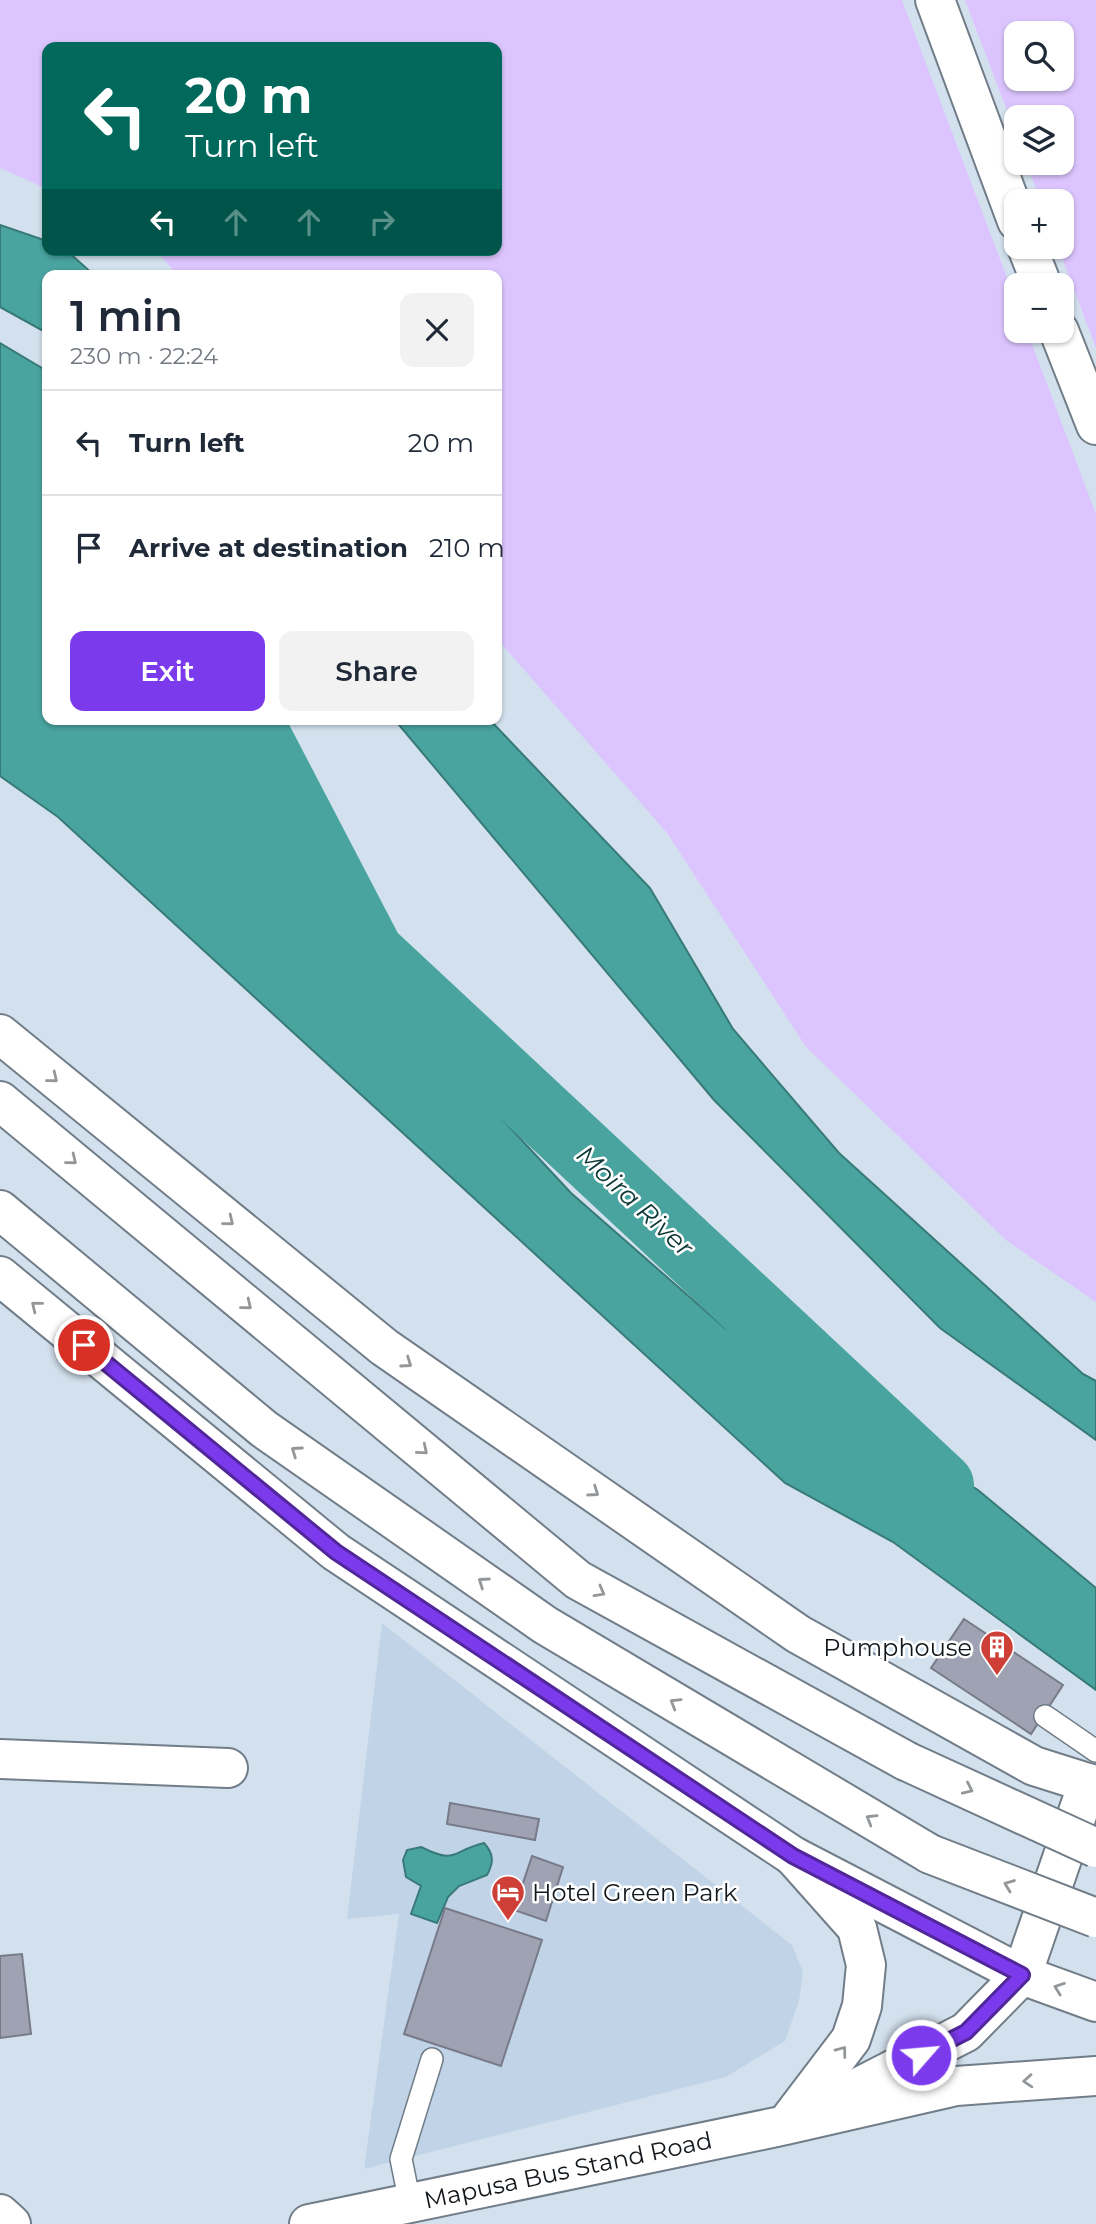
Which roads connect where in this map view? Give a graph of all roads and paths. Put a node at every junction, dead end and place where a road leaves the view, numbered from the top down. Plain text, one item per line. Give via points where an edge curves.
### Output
1 (934, 0) edge
2 (1005, 189) edge
3 (1064, 343) edge
4 (1096, 425) edge
5 (0, 1034) edge
6 (0, 1101) edge
7 (0, 1210) edge
8 (0, 1276) edge
9 (1045, 1716) dead end
10 (0, 1759) edge
11 (228, 1768) dead end
12 (1093, 1774) edge
13 (1096, 1848) edge
14 (793, 1856) junction
15 (1096, 1918) edge
16 (1022, 1975) junction
17 (1096, 2002) edge
18 (432, 2059) dead end
19 (1096, 2076) edge
20 (786, 2125) junction
21 (410, 2203) junction
22 (0, 2214) edge
23 (11, 2224) edge
24 (309, 2224) edge

1 - 2 main road
3 - 4 main road
5 -> 12 main road via 384,1347 798,1634 1034,1766
6 -> 13 main road, bridge via 579,1580 906,1761
15 -> 7 main road, bridge via 930,1854 523,1610 264,1429
14 -> 8 main road via 336,1552
9 - 12 lane
10 - 11 main road
12 - 16 main road
14 - 16 main road
20 -> 14 main road via 851,2039 862,2006 866,1965 857,1928
17 -> 16 main road
16 - 20 main road via 966,2032
18 - 21 lane via 401,2159
19 -> 20 main road via 956,2086
20 - 21 main road, Mapusa Bus Stand Road
21 - 24 main road, Mapusa Bus Stand Road
22 - 23 main road

